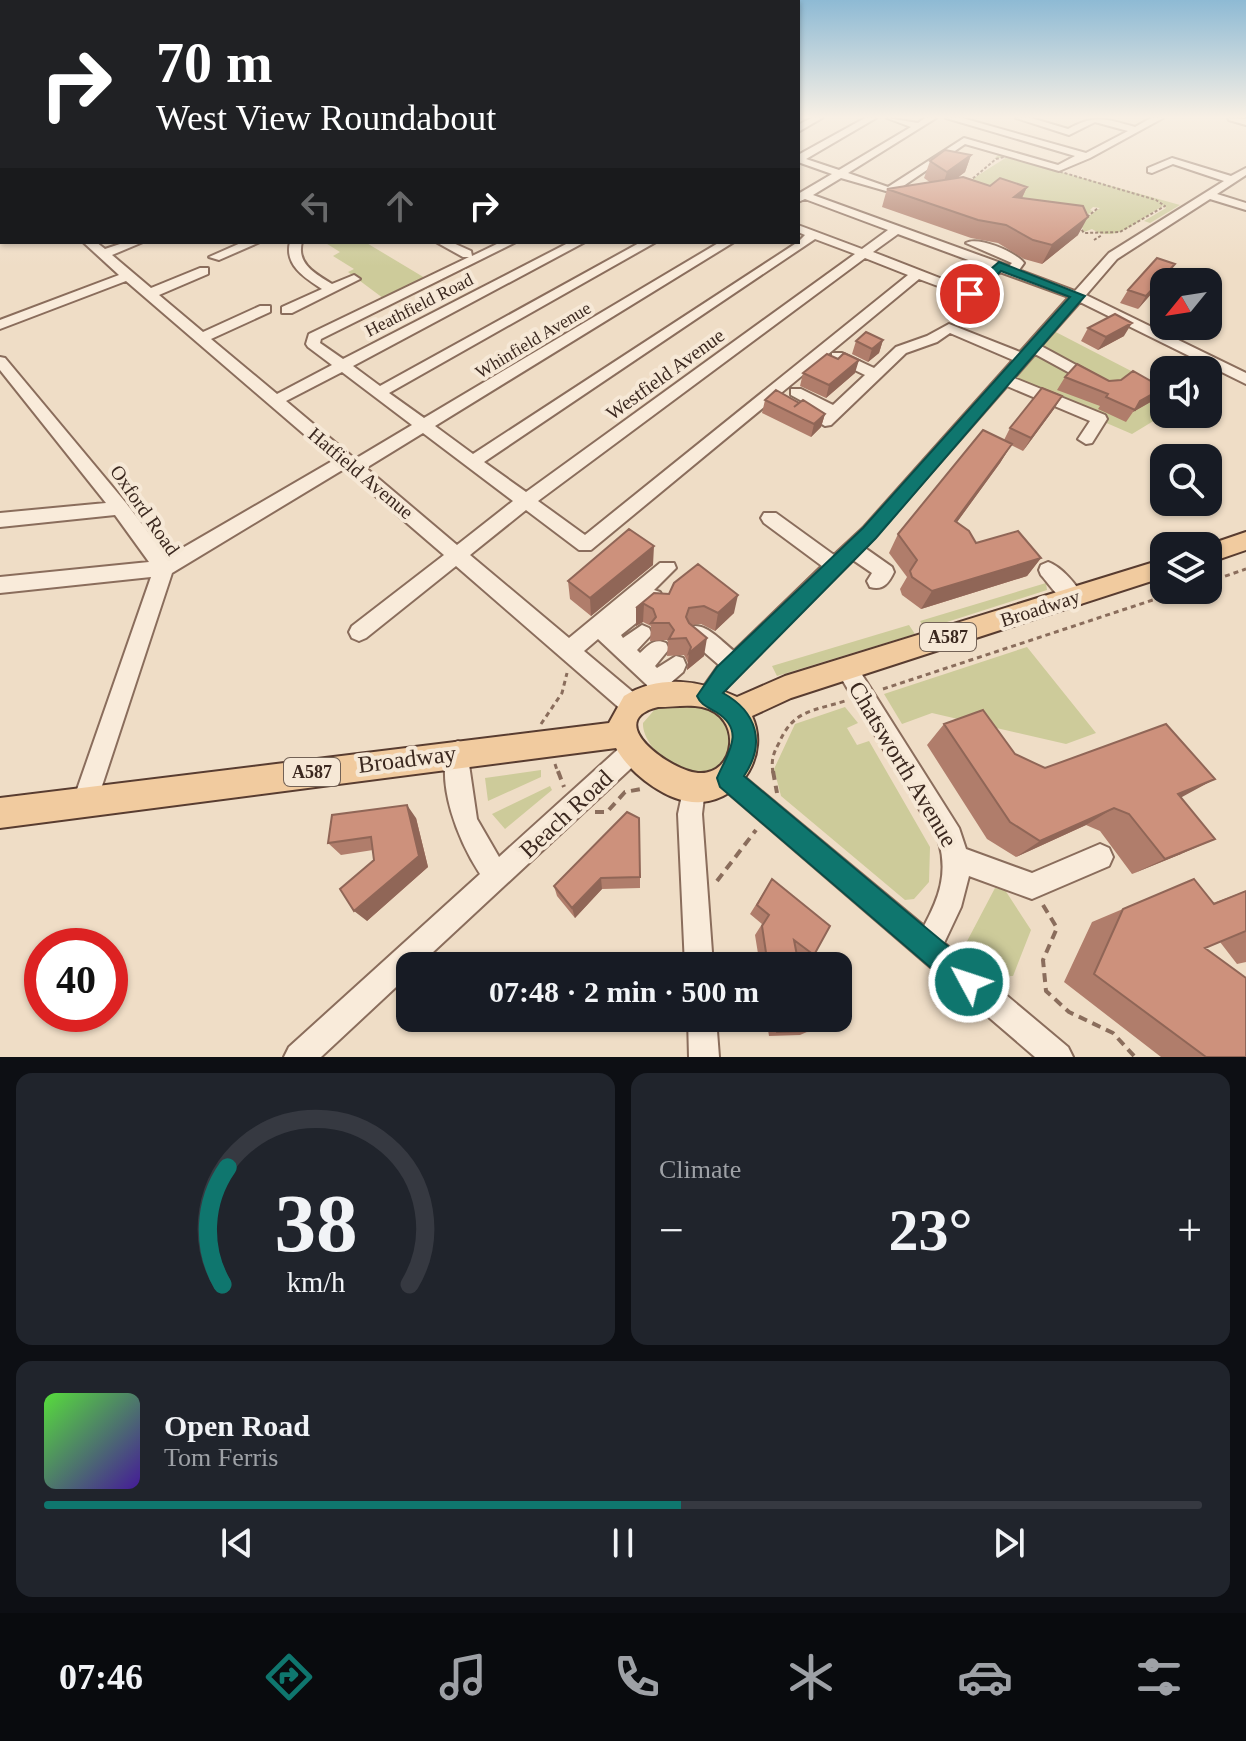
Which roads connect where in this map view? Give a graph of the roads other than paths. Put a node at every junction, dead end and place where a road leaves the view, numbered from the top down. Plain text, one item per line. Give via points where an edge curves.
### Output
1 (821, 167) edge
2 (851, 167) edge
3 (925, 167) edge
4 (1158, 167) edge
5 (1200, 167) edge
6 (1152, 170) dead end
7 (840, 174) junction
8 (1234, 175) edge
9 (1208, 195) junction
10 (801, 197) edge
11 (1246, 207) edge
12 (891, 227) junction
13 (800, 229) edge
14 (814, 234) junction
15 (800, 243) edge
16 (91, 244) edge
17 (131, 244) edge
18 (249, 244) edge
19 (296, 244) edge
20 (446, 244) edge
21 (506, 244) edge
22 (572, 244) edge
23 (646, 244) edge
24 (722, 244) edge
25 (799, 244) edge
26 (864, 253) junction
27 (103, 254) junction
28 (467, 254) dead end
29 (215, 257) dead end
30 (1005, 269) junction
31 (204, 271) dead end
32 (917, 274) junction
33 (127, 276) junction
34 (354, 279) dead end
35 (331, 289) junction
36 (149, 294) junction
37 (1078, 296) junction
38 (265, 309) dead end
39 (287, 310) dead end
40 (0, 325) edge
41 (201, 338) junction
42 (1029, 354) junction
43 (837, 356) edge
44 (0, 362) edge
45 (1246, 362) edge
46 (342, 365) junction
47 (1227, 370) junction
48 (875, 374) junction
49 (1246, 379) edge
50 (1007, 380) junction
51 (1106, 387) edge
52 (380, 392) junction
53 (796, 392) dead end
54 (275, 401) junction
55 (425, 426) junction
56 (1086, 439) dead end
57 (472, 462) junction
58 (351, 464) junction
59 (526, 501) junction
60 (120, 508) junction
61 (770, 518) dead end
62 (0, 520) edge
63 (1246, 541) edge
64 (1222, 549) edge
65 (853, 550) junction
66 (458, 554) junction
67 (837, 567) junction
68 (164, 568) junction
69 (1048, 570) dead end
70 (1150, 573) edge
71 (877, 581) dead end
72 (0, 585) edge
73 (1074, 598) junction
74 (359, 632) dead end
75 (699, 640) edge
76 (579, 657) junction
77 (734, 664) junction
78 (639, 667) junction
79 (847, 669) junction
80 (708, 696) junction
81 (632, 705) junction
82 (734, 711) junction
83 (628, 742) junction
84 (458, 752) junction
85 (728, 778) junction
86 (693, 789) junction
87 (85, 801) junction
88 (0, 813) edge
89 (1100, 857) dead end
90 (958, 859) junction
91 (498, 877) junction
92 (927, 947) junction
93 (698, 952) edge
94 (703, 1032) edge
95 (299, 1057) edge
96 (704, 1057) edge
97 (1058, 1057) edge

1 - 7 street
2 - 7 street
3 - 7 street via 889,191
4 - 6 street
5 - 8 street
7 - 10 street
8 - 9 street
9 - 11 street
9 - 37 street via 1113,256
10 - 12 street
12 - 26 street, Westfield Avenue
12 - 30 street
12 - 30 street via 893,219 907,221 1018,263
13 - 14 street
14 - 15 street
14 - 26 street
16 - 27 street, Hatfield Avenue
17 - 27 street
18 - 29 street
19 - 35 street via 299,266
20 - 28 street
21 - 46 street via 314,337 313,344
22 - 46 street, Heathfield Road
23 - 52 street
24 - 55 street, Whinfield Avenue
25 - 57 street
26 - 32 street
26 - 59 street, Westfield Avenue
27 - 33 street, Hatfield Avenue
30 - 32 street via 970,294
30 - 37 street
31 - 36 street
32 - 59 street via 585,545
33 - 36 street, Hatfield Avenue
33 - 40 street
34 - 35 street
35 - 39 street
36 - 41 street, Hatfield Avenue
37 - 42 street
37 - 47 street
38 - 41 street
41 - 54 street, Hatfield Avenue
42 - 48 street via 949,328 901,350
42 - 50 street
42 - 51 street
43 - 48 street
44 - 60 street, Oxford Road
45 - 47 street
46 - 52 street
46 - 54 street, Heathfield Road
47 - 49 street
48 - 53 street via 830,416
50 - 56 street via 1099,419
50 - 65 street
52 - 55 street
54 - 58 street, Hatfield Avenue
55 - 57 street
55 - 58 street, Whinfield Avenue
57 - 59 street
58 - 66 street, Hatfield Avenue
58 - 68 street, Whinfield Avenue
59 - 66 street, Westfield Avenue
60 - 62 street
60 - 68 street, Oxford Road
61 - 67 street
63 - 64 main road
65 - 67 street
65 - 71 street via 885,572
66 - 74 street, Westfield Avenue
66 - 76 street, Hatfield Avenue
67 - 77 street
68 - 72 street
68 - 87 street, Oxford Road
69 - 73 street
70 - 73 main road, Broadway / A587
73 - 79 main road, Broadway / A587
75 - 77 street
76 - 78 street
76 - 78 street via 674,569 659,603 606,635
76 - 81 street, Hatfield Avenue
77 - 80 street
78 - 78 street via 655,645
78 - 80 main road
78 - 81 main road
79 - 82 main road, Broadway / A587
79 - 90 street, Chatsworth Avenue via 950,837
80 - 82 main road
81 - 83 main road via 625,715
82 - 85 main road via 746,744
83 - 84 main road, Broadway / A587
83 - 86 main road via 670,781
83 - 91 street, Beach Road via 583,799
84 - 87 main road, Broadway / A587
84 - 91 street via 463,820
85 - 86 main road via 716,786
85 - 92 street
86 - 93 street
87 - 88 main road, Broadway / A587
89 - 90 street via 1032,886
90 - 92 street, Chatsworth Avenue via 952,896
91 - 95 street, Beach Road
92 - 97 street
94 - 96 street

